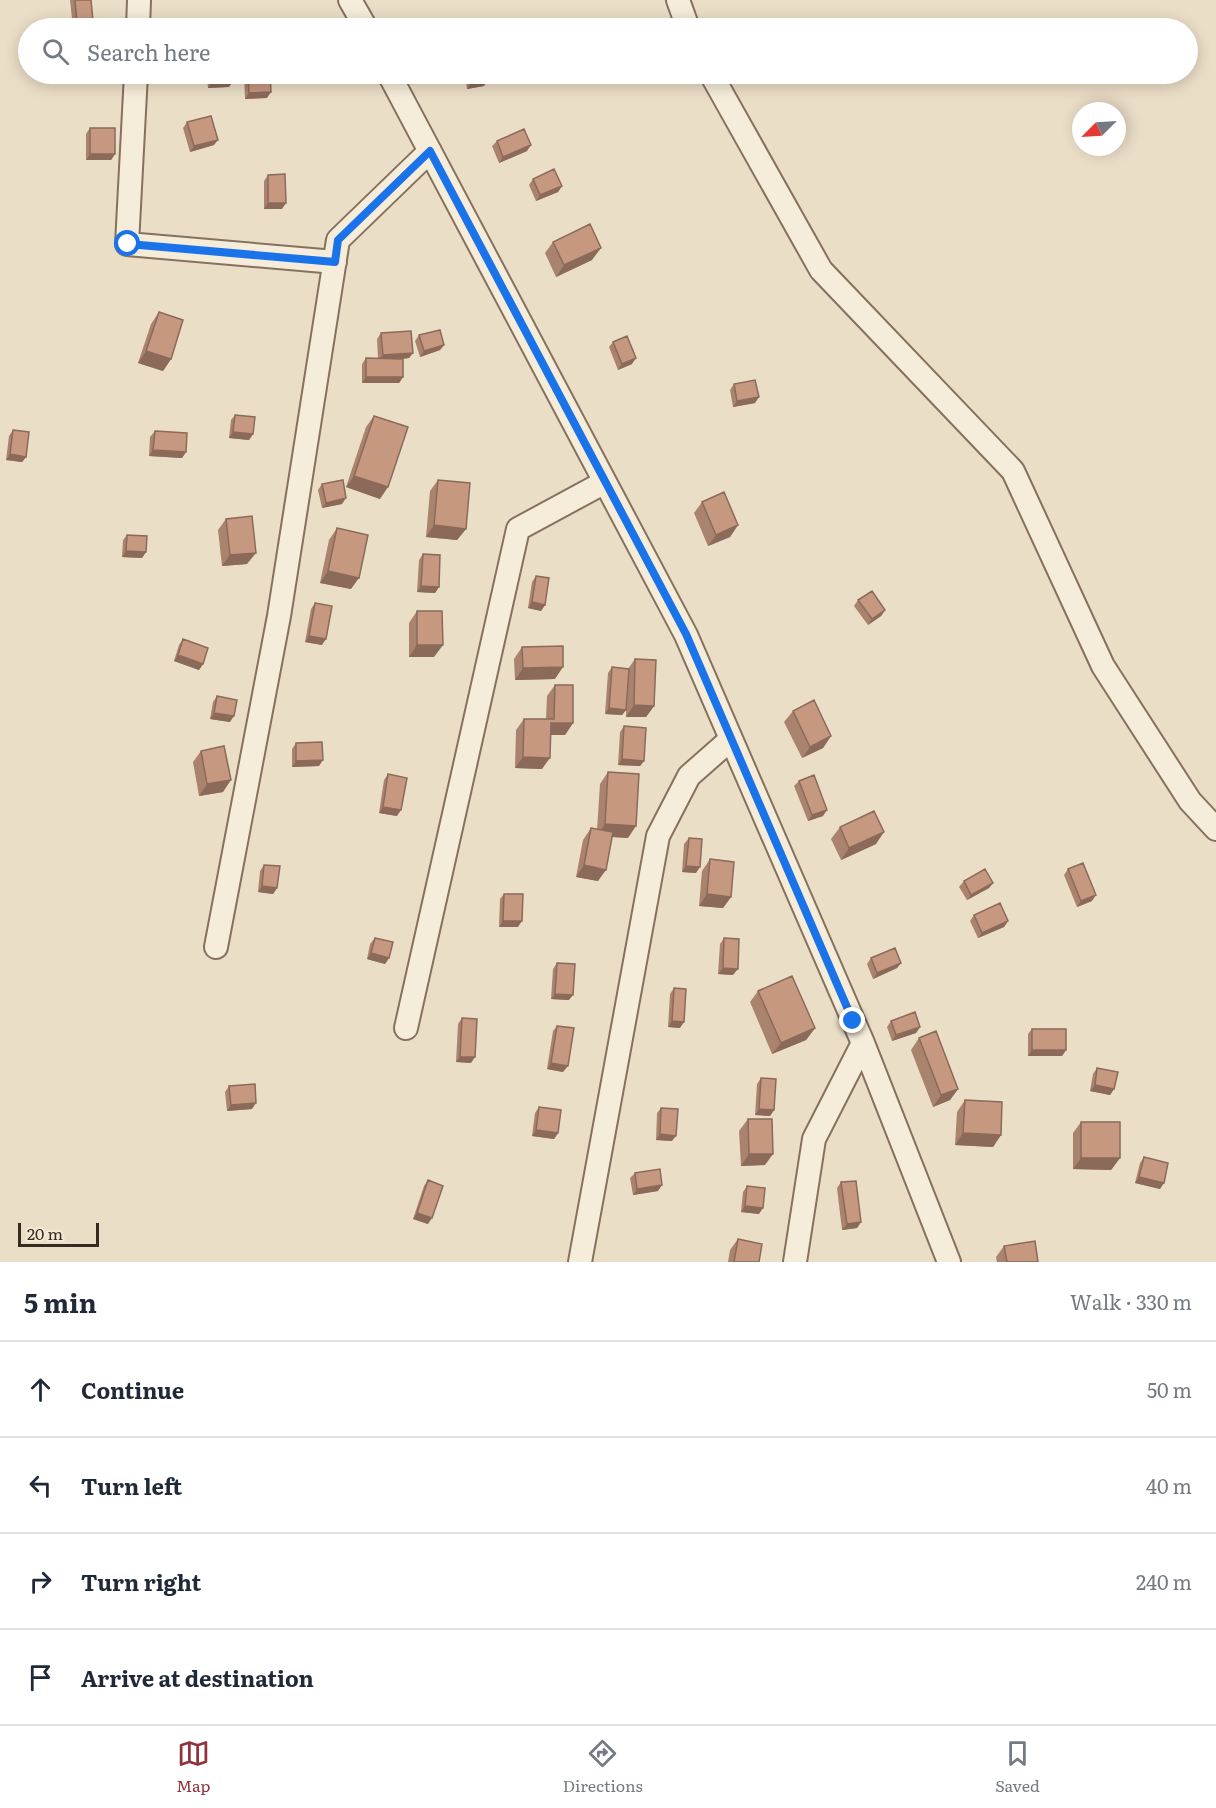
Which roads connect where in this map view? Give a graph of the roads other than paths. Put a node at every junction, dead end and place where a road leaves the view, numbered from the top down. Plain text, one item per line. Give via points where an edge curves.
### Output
1 (139, 0) edge
2 (351, 0) edge
3 (678, 0) edge
4 (138, 18) edge
5 (361, 18) edge
6 (684, 18) edge
7 (136, 84) edge
8 (394, 84) edge
9 (717, 84) edge
10 (430, 151) junction
11 (335, 262) junction
12 (605, 482) junction
13 (731, 739) junction
14 (1216, 829) edge
15 (216, 948) dead end
16 (406, 1028) dead end
17 (863, 1043) junction
18 (580, 1262) edge
19 (795, 1262) edge
20 (949, 1262) edge

1 - 4 street
2 - 5 street
3 - 6 street
7 - 11 street via 128,244
8 - 10 street
9 - 14 street via 821,270 1013,471 1103,666 1190,801
10 - 11 street via 338,240
10 - 12 street
11 - 15 street via 279,616
12 - 13 street via 686,634
12 - 16 street via 518,529
13 - 17 street
13 - 18 street via 689,776 658,836
17 - 19 street via 814,1139
17 - 20 street

